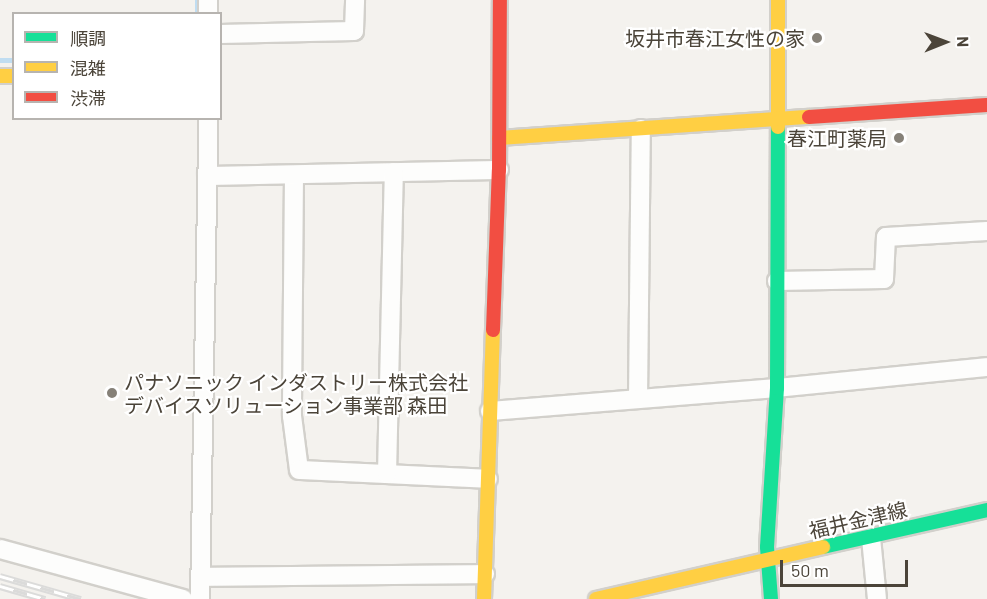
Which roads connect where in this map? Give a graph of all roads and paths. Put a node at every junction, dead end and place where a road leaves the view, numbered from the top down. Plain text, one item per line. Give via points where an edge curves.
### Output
1 (355, 0) edge
2 (501, 0) edge
3 (777, 0) edge
4 (222, 34) edge
5 (987, 105) edge
6 (777, 119) junction
7 (207, 120) edge
8 (641, 129) junction
9 (499, 138) junction
10 (499, 170) junction
11 (394, 172) junction
12 (294, 175) junction
13 (207, 176) junction
14 (987, 231) edge
15 (777, 281) junction
16 (987, 367) edge
17 (777, 388) junction
18 (638, 399) junction
19 (490, 411) junction
20 (387, 474) junction
21 (488, 479) junction
22 (987, 510) edge
23 (871, 538) junction
24 (0, 549) edge
25 (767, 561) junction
26 (484, 574) junction
27 (200, 577) junction
28 (183, 599) edge
29 (200, 599) edge
30 (484, 599) edge
31 (599, 599) edge
32 (771, 599) edge
33 (877, 599) edge

1 - 4 street via 354,31
2 - 9 street
3 - 6 street
5 - 6 street
6 - 8 street
6 - 15 street
7 - 13 street
8 - 9 street
8 - 18 street
9 - 10 street
10 - 11 street
10 - 19 street
11 - 12 street
11 - 20 street
12 - 13 street
12 - 20 street via 292,416 299,470
13 - 27 street
14 - 15 street via 886,237 884,279
15 - 17 street
16 - 17 street
17 - 18 street
17 - 25 street
18 - 19 street
19 - 21 street
20 - 21 street
21 - 26 street
22 - 23 street, 福井金津線
23 - 25 street, 福井金津線
23 - 33 street
24 - 28 street
25 - 31 street, 福井金津線
25 - 32 street
26 - 27 street
26 - 30 street
27 - 29 street

